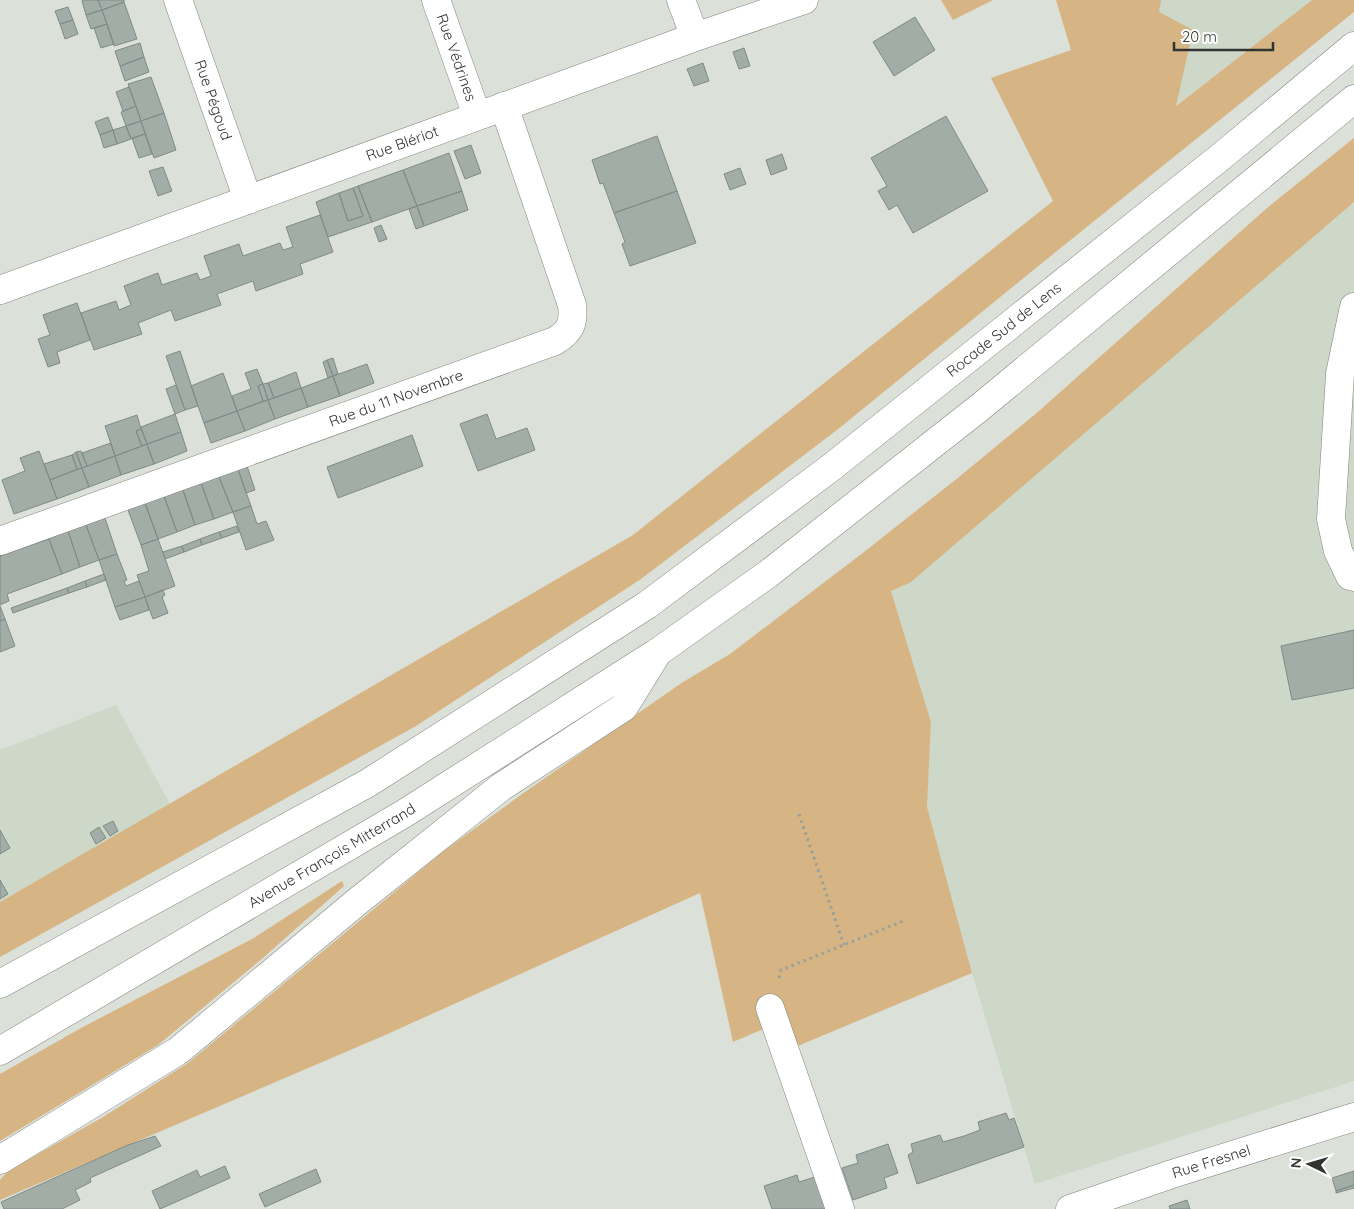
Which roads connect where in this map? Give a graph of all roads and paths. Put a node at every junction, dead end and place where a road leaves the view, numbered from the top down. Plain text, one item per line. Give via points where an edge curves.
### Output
1 (178, 0) edge
2 (436, 0) edge
3 (681, 0) edge
4 (804, 0) edge
5 (695, 37) junction
6 (1354, 46) edge
7 (1354, 99) edge
8 (504, 106) junction
9 (477, 116) junction
10 (248, 200) junction
11 (0, 290) edge
12 (1353, 319) edge
13 (0, 542) edge
14 (1354, 577) edge
15 (658, 652) junction
16 (799, 814) dead end
17 (906, 920) dead end
18 (844, 945) junction
19 (0, 984) edge
20 (770, 1008) joint
21 (0, 1051) edge
22 (1354, 1117) edge
23 (0, 1160) edge
24 (840, 1209) edge
25 (1070, 1209) edge

1 - 10 main road, Rue Pégoud
2 - 9 main road, Rue Védrines
3 - 5 main road
4 - 5 main road, Rue Blériot
5 - 8 main road, Rue Blériot
6 - 19 main road, Rocade Sud de Lens via 834,466 647,605 368,784
7 - 15 main road, Avenue François Mitterrand via 964,420 768,574
8 - 9 main road, Rue Blériot
8 - 13 main road, Rue du 11 Novembre via 572,305 572,323 566,334
9 - 10 main road, Rue Blériot
10 - 11 main road, Rue Blériot
12 - 14 main road via 1340,374 1331,519 1338,551 1350,576
15 - 21 main road, Avenue François Mitterrand via 405,813
15 - 23 main road via 624,707 501,787 178,1051
16 - 18 path
17 - 18 path
18 - 20 path via 781,970
20 - 24 main road
22 - 25 main road, Rue Fresnel

